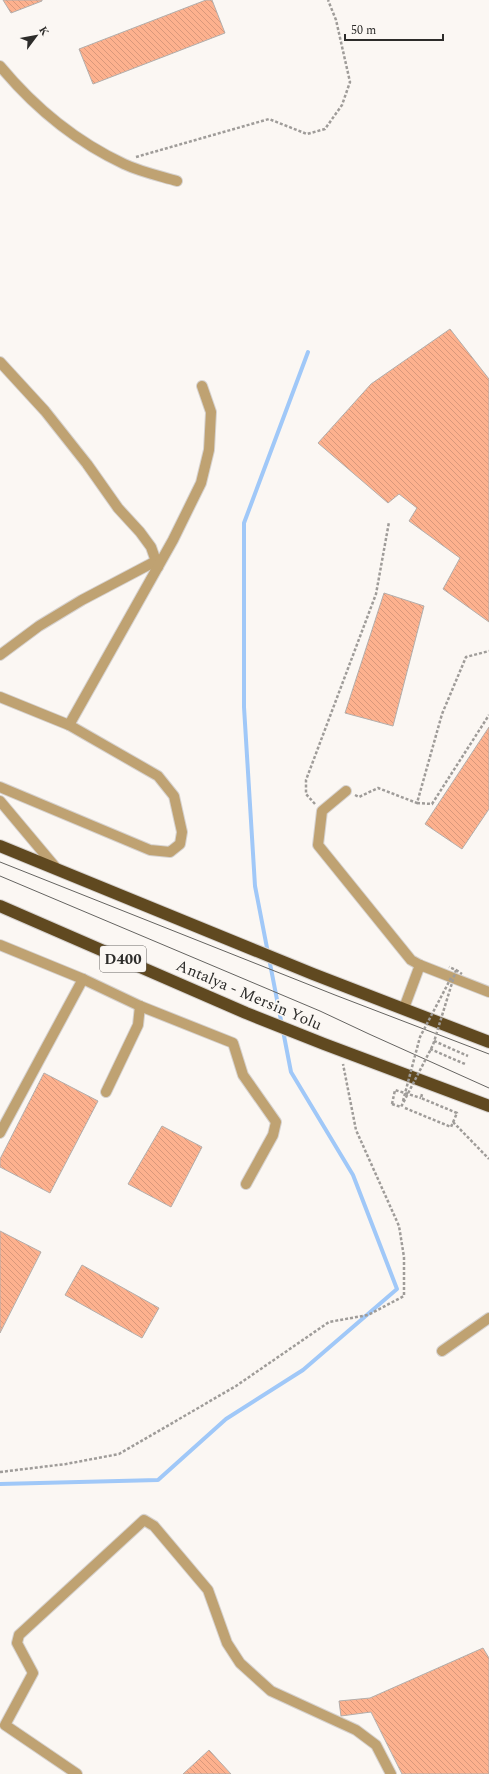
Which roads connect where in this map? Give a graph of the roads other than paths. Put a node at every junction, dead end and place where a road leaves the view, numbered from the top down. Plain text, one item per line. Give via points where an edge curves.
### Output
1 (0, 66) edge
2 (177, 181) dead end
3 (0, 362) edge
4 (202, 386) dead end
5 (157, 564) junction
6 (0, 655) edge
7 (0, 696) edge
8 (69, 726) junction
9 (0, 787) edge
10 (346, 791) road end
11 (0, 801) edge
12 (0, 846) edge
13 (57, 869) junction
14 (0, 906) edge
15 (0, 945) edge
16 (420, 965) junction
17 (83, 979) junction
18 (489, 992) edge
19 (140, 1006) junction
20 (404, 1008) junction
21 (489, 1042) edge
22 (106, 1092) dead end
23 (489, 1106) edge
24 (0, 1133) edge
25 (246, 1184) dead end
26 (489, 1318) edge
27 (442, 1350) dead end
28 (77, 1774) edge
29 (391, 1774) edge

1 - 2 street via 47,115 96,150 120,162
3 - 5 street via 34,399 87,464 118,508 140,532 151,548
4 - 5 street via 211,412 207,456 201,483 173,540
5 - 6 street via 82,600 39,626
5 - 8 street
7 - 8 street
8 - 9 street via 158,776 174,796 182,832 180,844 170,852 150,850
10 - 16 street via 322,811 318,845 412,960
11 - 13 street
12 - 13 highway
13 - 20 highway via 313,974
14 - 23 highway, Antalya - Mersin Yolu / D400 via 246,1013
15 - 17 street
16 - 18 street
16 - 20 street
17 - 19 street
17 - 24 street
19 - 22 street via 138,1025
19 - 25 street via 233,1043 243,1075 276,1122 273,1135
20 - 21 highway
26 - 27 street
28 - 29 street via 5,1725 33,1673 17,1643 19,1635 144,1520 154,1526 208,1590 227,1643 240,1663 270,1691 356,1730 376,1745

